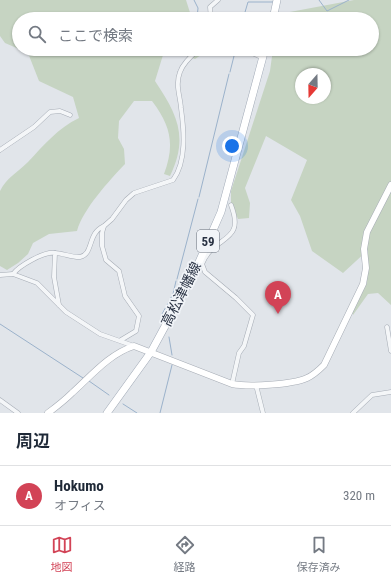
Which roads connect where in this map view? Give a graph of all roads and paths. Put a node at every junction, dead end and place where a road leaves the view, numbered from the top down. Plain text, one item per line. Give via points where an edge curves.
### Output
1 (218, 0) edge
2 (277, 0) edge
3 (210, 12) edge
4 (274, 12) edge
5 (191, 56) edge
6 (259, 56) edge
7 (263, 58) joint
8 (70, 115) dead end
9 (0, 150) edge
10 (391, 184) edge
11 (230, 205) dead end
12 (104, 226) junction
13 (210, 246) junction
14 (55, 253) junction
15 (13, 274) junction
16 (0, 275) edge
17 (59, 305) junction
18 (387, 327) dead end
19 (120, 340) junction
20 (134, 346) junction
21 (391, 351) edge
22 (151, 352) junction
23 (232, 384) junction
24 (256, 385) junction
25 (391, 392) edge
26 (0, 400) edge
27 (18, 413) edge
28 (48, 413) edge
29 (107, 413) edge
30 (263, 413) edge
31 (353, 413) edge

1 - 3 street via 210,7
2 - 4 main road
5 - 12 street via 180,72 177,88 184,149 177,175 173,180 134,193
6 - 7 street
7 - 13 main road, 高松津幡線 / 59
8 - 9 street via 60,111 50,112 34,127
10 - 24 street via 367,232 364,249 366,276 324,365 312,375 298,381
11 - 13 street via 236,219 234,229 231,234
12 - 14 street via 95,232 84,255 77,257
12 - 19 street via 101,241 106,260 119,271 125,296 139,316 136,331
13 - 22 main road, 高松津幡線 / 59
13 - 23 street via 203,262 203,269 253,315 244,346 239,353
14 - 15 street via 35,258
14 - 17 street via 54,277
15 - 16 street
15 - 17 street via 37,283
17 - 19 street via 100,334
18 - 21 street
19 - 20 street
20 - 22 street
20 - 28 street via 111,358
22 - 23 street
22 - 29 main road, 高松津幡線 / 59
23 - 24 street
24 - 30 street
25 - 31 street via 372,395
26 - 27 street

